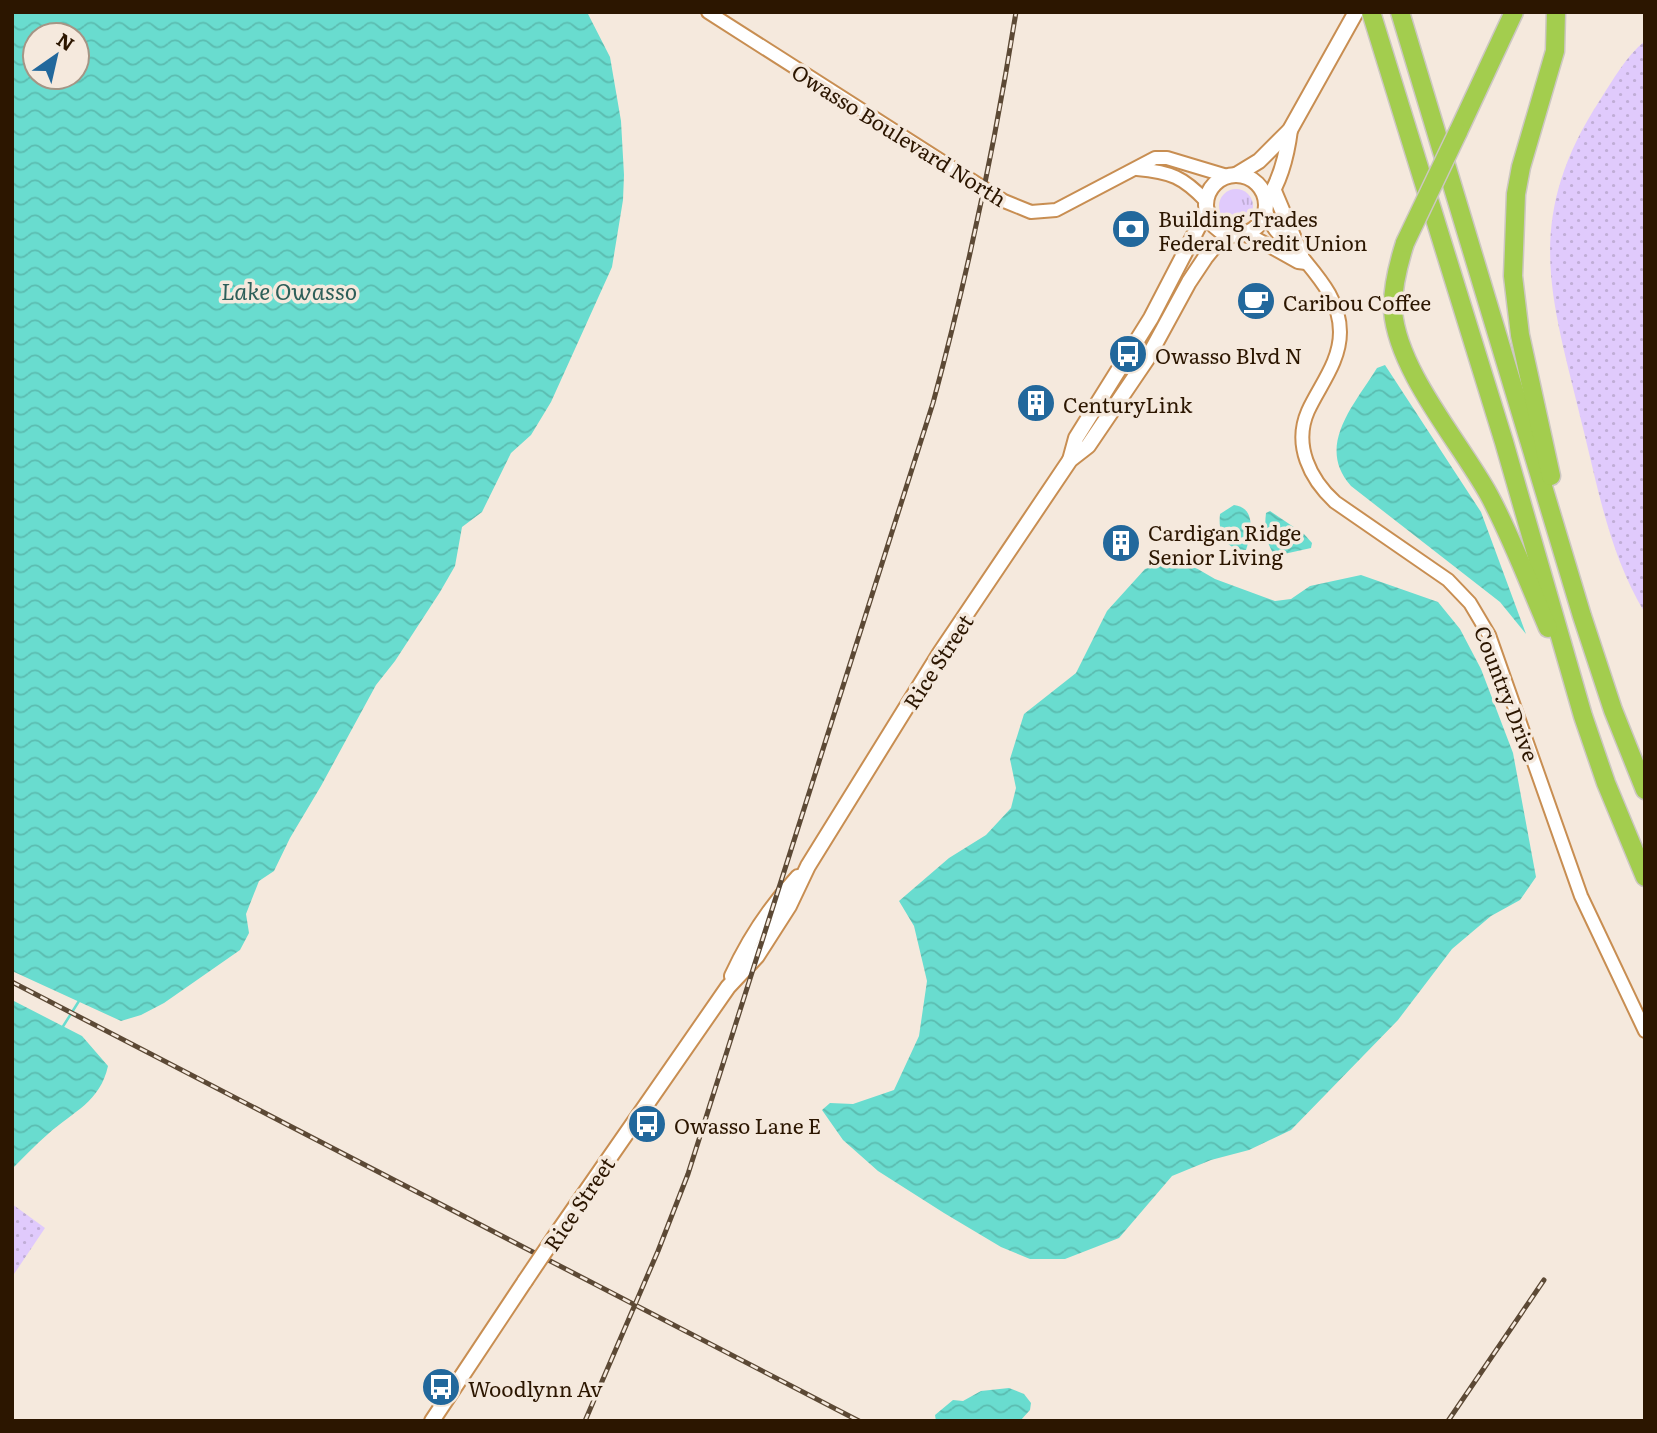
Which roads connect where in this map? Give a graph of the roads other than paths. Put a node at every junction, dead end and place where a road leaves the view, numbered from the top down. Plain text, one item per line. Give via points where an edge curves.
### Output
1 (708, 12) edge
2 (1371, 12) edge
3 (1399, 12) edge
4 (1514, 12) edge
5 (1354, 16) edge
6 (1557, 16) edge
7 (1290, 130) junction
8 (1137, 169) junction
9 (1231, 176) junction
10 (1269, 201) junction
11 (1207, 206) junction
12 (1236, 234) junction
13 (1304, 260) junction
14 (1070, 460) junction
15 (1582, 616) junction
16 (1606, 782) junction
17 (1645, 790) edge
18 (1645, 877) edge
19 (1645, 1031) edge
20 (432, 1421) edge

1 - 8 street, Owasso Boulevard North via 1024,211 1059,208
2 - 16 highway
3 - 15 highway
4 - 16 highway, bridge via 1405,243 1395,277 1393,310 1404,352 1503,525 1552,637
5 - 7 main road
6 - 15 highway via 1555,51 1519,176 1513,295
7 - 9 main road via 1259,161
7 - 10 main road
8 - 9 street, Owasso Boulevard North via 1160,158
8 - 11 street via 1175,176 1189,184
9 - 10 main road via 1253,180
9 - 11 main road via 1213,186
10 - 12 main road via 1257,227
10 - 13 main road
10 - 13 street, Country Drive via 1276,232
11 - 12 main road via 1215,226
11 - 14 main road, Rice Street via 1151,318 1076,438
12 - 13 street, Country Drive via 1298,262
12 - 14 main road, Rice Street via 1205,258 1140,370 1088,446
13 - 19 street, Country Drive via 1335,304 1340,332 1333,364 1304,424 1303,450 1308,465 1335,502 1448,580 1470,603 1489,635 1581,896
14 - 20 main road, Rice Street, bridge via 940,653 808,866 745,947 728,987
15 - 17 highway
16 - 18 highway

